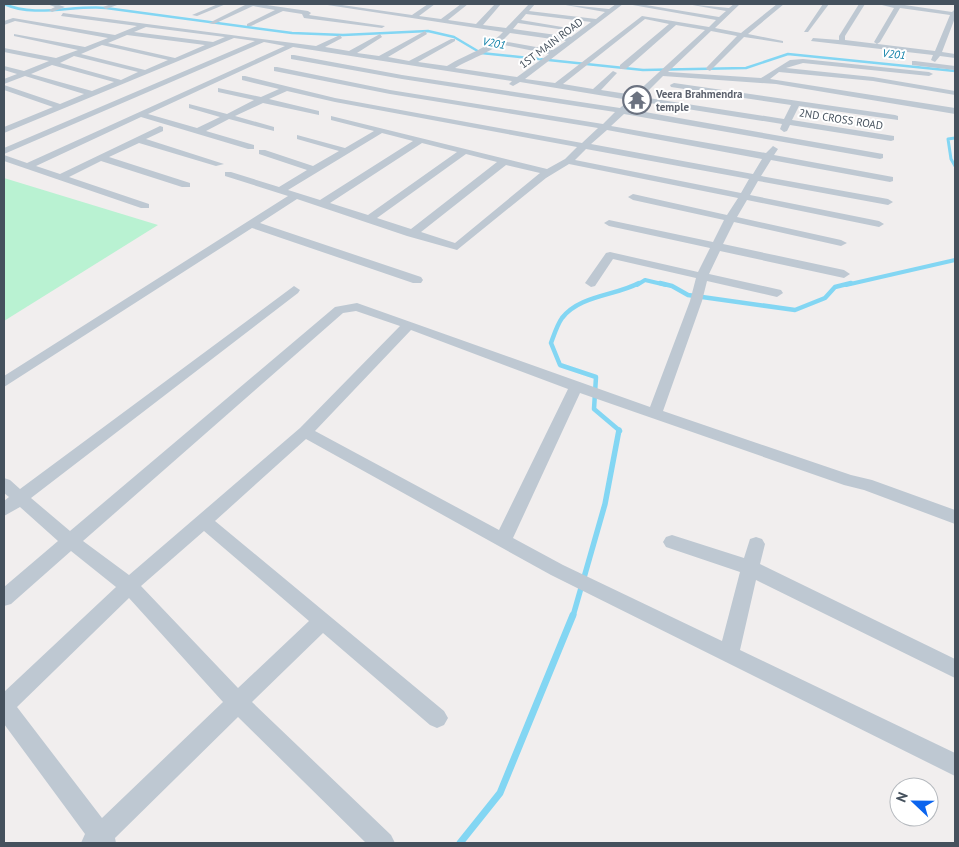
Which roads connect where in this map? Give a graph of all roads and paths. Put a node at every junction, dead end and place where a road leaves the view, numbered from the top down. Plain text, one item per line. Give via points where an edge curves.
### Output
1 (117, 4) edge
2 (223, 4) edge
3 (252, 4) edge
4 (289, 4) edge
5 (324, 4) edge
6 (350, 4) edge
7 (396, 4) edge
8 (432, 4) edge
9 (465, 4) edge
10 (498, 4) edge
11 (532, 4) edge
12 (563, 4) edge
13 (620, 4) edge
14 (630, 4) edge
15 (690, 4) edge
16 (737, 4) edge
17 (781, 4) edge
18 (826, 4) edge
19 (862, 4) edge
20 (881, 4) edge
21 (701, 5) edge
22 (342, 6) junction
23 (898, 6) junction
24 (106, 7) dead end
25 (919, 7) edge
26 (58, 9) edge
27 (280, 9) junction
28 (730, 10) junction
29 (610, 11) junction
30 (330, 12) dead end
31 (525, 12) junction
32 (385, 13) junction
33 (955, 13) edge
34 (4, 14) edge
35 (195, 15) dead end
36 (413, 16) junction
37 (15, 19) junction
38 (720, 20) junction
39 (517, 21) junction
40 (597, 21) junction
41 (442, 22) junction
42 (675, 22) junction
43 (4, 23) edge
44 (212, 23) dead end
45 (148, 24) junction
46 (42, 25) junction
47 (382, 26) dead end
48 (477, 27) junction
49 (709, 29) junction
50 (508, 31) junction
51 (586, 31) junction
52 (806, 31) dead end
53 (125, 33) junction
54 (425, 33) dead end
55 (234, 36) junction
56 (380, 36) dead end
57 (742, 36) junction
58 (116, 37) junction
59 (340, 37) dead end
60 (263, 40) junction
61 (453, 40) dead end
62 (574, 40) junction
63 (813, 40) dead end
64 (497, 42) junction
65 (781, 42) dead end
66 (842, 42) junction
67 (877, 42) dead end
68 (101, 43) junction
69 (213, 44) junction
70 (294, 44) junction
71 (318, 48) junction
72 (85, 49) junction
73 (4, 50) edge
74 (556, 53) junction
75 (74, 54) junction
76 (350, 54) junction
77 (938, 54) junction
78 (955, 56) edge
79 (294, 57) dead end
80 (381, 58) junction
81 (175, 60) junction
82 (55, 62) junction
83 (905, 62) dead end
84 (410, 63) junction
85 (333, 64) junction
86 (495, 64) dead end
87 (933, 65) junction
88 (623, 67) dead end
89 (4, 68) edge
90 (955, 68) edge
91 (277, 69) dead end
92 (448, 69) junction
93 (710, 69) dead end
94 (778, 70) junction
95 (146, 72) junction
96 (665, 72) junction
97 (27, 73) junction
98 (613, 73) dead end
99 (479, 74) junction
100 (309, 76) junction
101 (927, 77) junction
102 (245, 78) dead end
103 (936, 80) dead end
104 (518, 81) junction
105 (761, 81) junction
106 (4, 82) edge
107 (121, 82) junction
108 (653, 82) junction
109 (556, 86) junction
110 (4, 87) edge
111 (285, 88) junction
112 (922, 88) junction
113 (221, 90) dead end
114 (595, 92) junction
115 (955, 92) edge
116 (497, 93) junction
117 (92, 94) junction
118 (636, 98) junction
119 (262, 100) junction
120 (796, 103) junction
121 (913, 104) junction
122 (192, 106) dead end
123 (60, 107) junction
124 (623, 111) junction
125 (955, 111) edge
126 (316, 113) dead end
127 (140, 114) junction
128 (468, 115) junction
129 (4, 116) edge
130 (228, 116) junction
131 (334, 118) dead end
132 (895, 118) dead end
133 (787, 122) junction
134 (21, 123) junction
135 (605, 127) junction
136 (160, 129) dead end
137 (271, 129) dead end
138 (4, 130) edge
139 (381, 130) junction
140 (198, 131) junction
141 (300, 137) dead end
142 (780, 138) junction
143 (892, 138) dead end
144 (139, 140) junction
145 (421, 140) junction
146 (584, 144) junction
147 (252, 147) dead end
148 (4, 151) edge
149 (347, 151) junction
150 (465, 151) junction
151 (262, 152) dead end
152 (768, 156) junction
153 (880, 156) dead end
154 (4, 158) edge
155 (101, 158) junction
156 (505, 161) junction
157 (568, 161) junction
158 (220, 164) dead end
159 (27, 166) junction
160 (315, 170) junction
161 (550, 173) junction
162 (228, 174) dead end
163 (61, 177) junction
164 (755, 177) junction
165 (890, 179) dead end
166 (186, 185) dead end
167 (279, 191) junction
168 (295, 196) junction
169 (743, 196) junction
170 (633, 197) dead end
171 (888, 202) dead end
172 (321, 204) junction
173 (145, 206) dead end
174 (730, 219) junction
175 (368, 220) junction
176 (609, 223) dead end
177 (251, 224) junction
178 (879, 224) dead end
179 (411, 234) junction
180 (841, 243) dead end
181 (717, 246) junction
182 (844, 274) dead end
183 (702, 276) junction
184 (416, 280) dead end
185 (590, 283) dead end
186 (294, 290) dead end
187 (777, 293) dead end
188 (409, 325) junction
189 (4, 382) edge
190 (580, 388) junction
191 (655, 413) junction
192 (305, 432) junction
193 (4, 484) edge
194 (21, 497) junction
195 (4, 510) edge
196 (955, 517) edge
197 (204, 521) junction
198 (69, 540) junction
199 (503, 541) junction
200 (672, 542) dead end
201 (756, 544) dead end
202 (750, 568) junction
203 (129, 586) junction
204 (4, 598) edge
205 (322, 621) junction
206 (729, 654) junction
207 (955, 669) edge
208 (238, 703) junction
209 (4, 707) edge
210 (437, 718) dead end
211 (955, 765) edge
212 (100, 841) edge
213 (383, 843) edge

1 - 24 street
2 - 35 street
3 - 27 street
3 - 44 street
4 - 27 street
5 - 22 street
6 - 22 street
7 - 32 street
8 - 36 street
9 - 41 street
10 - 48 street
11 - 31 street
12 - 29 street
13 - 29 street, 1ST MAIN ROAD
14 - 38 street
15 - 21 street
16 - 28 street
17 - 57 street
18 - 52 street
19 - 66 street via 842,36
20 - 23 street
21 - 28 street
22 - 30 street
22 - 32 street
23 - 25 street
23 - 67 street
25 - 33 street
26 - 45 street, 2ND CROSS ROAD
26 - 46 street
27 - 47 street via 308,13 300,18
27 - 55 street
28 - 38 street
29 - 40 street, 1ST MAIN ROAD
31 - 39 street
31 - 40 street
32 - 36 street
33 - 77 street
34 - 37 street
36 - 41 street
37 - 43 street
37 - 46 street
38 - 49 street
39 - 50 street
39 - 51 street
40 - 51 street, 1ST MAIN ROAD
41 - 48 street
42 - 49 street
42 - 88 street
42 - 109 street via 644,17
45 - 53 street
45 - 55 street, 2ND CROSS ROAD
46 - 58 street
46 - 72 street via 13,36
48 - 50 street
49 - 57 street
49 - 96 street
50 - 62 street
50 - 64 street
51 - 62 street, 1ST MAIN ROAD
53 - 58 street
53 - 69 street
54 - 80 street
55 - 60 street, 2ND CROSS ROAD
55 - 69 street
56 - 76 street
57 - 65 street
57 - 93 street
58 - 68 street
59 - 71 street
60 - 70 street, 2ND CROSS ROAD
60 - 148 street
61 - 84 street
62 - 74 street, 1ST MAIN ROAD
63 - 66 street
64 - 74 street
64 - 92 street
66 - 77 street
68 - 72 street
68 - 81 street
69 - 81 street
70 - 71 street, 2ND CROSS ROAD
70 - 127 street
71 - 76 street, 2ND CROSS ROAD
72 - 75 street
73 - 82 street
74 - 104 street, 1ST MAIN ROAD
75 - 82 street
75 - 95 street
76 - 80 street, 2ND CROSS ROAD
76 - 85 street
77 - 78 street
77 - 87 street
79 - 85 street
80 - 84 street, 2ND CROSS ROAD
81 - 95 street
82 - 97 street
82 - 107 street
83 - 87 street
84 - 92 street, 2ND CROSS ROAD
85 - 100 street
85 - 116 street
86 - 99 street
87 - 90 street
87 - 101 street
89 - 97 street
91 - 100 street
92 - 99 street, 2ND CROSS ROAD
94 - 101 street via 803,61
94 - 105 street
94 - 112 street via 873,79
95 - 107 street
96 - 105 street
96 - 108 street
97 - 106 street
97 - 117 street
98 - 114 street
99 - 104 street, 2ND CROSS ROAD
100 - 111 street
100 - 128 street
101 - 103 street
101 - 112 street
102 - 111 street
104 - 109 street, 2ND CROSS ROAD
104 - 116 street, 1ST MAIN ROAD
105 - 121 street
107 - 117 street
108 - 118 street
108 - 120 street
109 - 114 street, 2ND CROSS ROAD
110 - 123 street
111 - 119 street
111 - 128 street
112 - 115 street
112 - 121 street
113 - 119 street
114 - 118 street, 2ND CROSS ROAD
116 - 124 street
116 - 128 street, 1ST MAIN ROAD
117 - 123 street
118 - 124 street
118 - 133 street, 2ND CROSS ROAD
119 - 126 street
119 - 130 street
120 - 132 street
120 - 133 street
121 - 125 street
122 - 130 street
123 - 134 street
124 - 135 street
124 - 142 street
127 - 140 street
127 - 159 street
128 - 135 street
128 - 146 street
129 - 134 street
130 - 137 street
130 - 140 street
131 - 139 street
133 - 142 street
133 - 143 street, 2ND CROSS ROAD
134 - 138 street
135 - 146 street
135 - 152 street
136 - 144 street
139 - 145 street
139 - 149 street
140 - 147 street
141 - 149 street
142 - 152 street
142 - 153 street
144 - 155 street
144 - 158 street
145 - 150 street
145 - 172 street
146 - 157 street
146 - 164 street
149 - 160 street
150 - 156 street
150 - 175 street
151 - 160 street
152 - 164 street
152 - 165 street
154 - 159 street
155 - 163 street
155 - 166 street
156 - 161 street
156 - 179 street
157 - 161 street
157 - 169 street
159 - 163 street
160 - 167 street
161 - 179 street via 457,247
162 - 167 street
163 - 173 street
164 - 169 street
164 - 171 street
167 - 168 street
168 - 172 street
168 - 177 street
169 - 174 street
169 - 178 street
170 - 174 street
172 - 175 street
174 - 180 street
174 - 181 street
175 - 179 street
176 - 181 street
177 - 184 street
177 - 189 street
181 - 182 street
181 - 183 street
183 - 185 street via 610,256
183 - 187 street
183 - 191 street
186 - 194 street
188 - 190 street
188 - 192 street
188 - 198 street via 357,307 339,310
190 - 191 street
190 - 199 street
191 - 196 street
192 - 197 street
192 - 199 street
193 - 194 street
194 - 195 street
194 - 198 street
197 - 203 street
197 - 205 street
198 - 203 street
198 - 204 street
199 - 206 street
200 - 202 street
201 - 202 street
202 - 206 street
202 - 207 street
203 - 208 street
203 - 209 street
205 - 208 street
205 - 210 street
206 - 211 street
208 - 212 street
208 - 213 street
209 - 212 street

